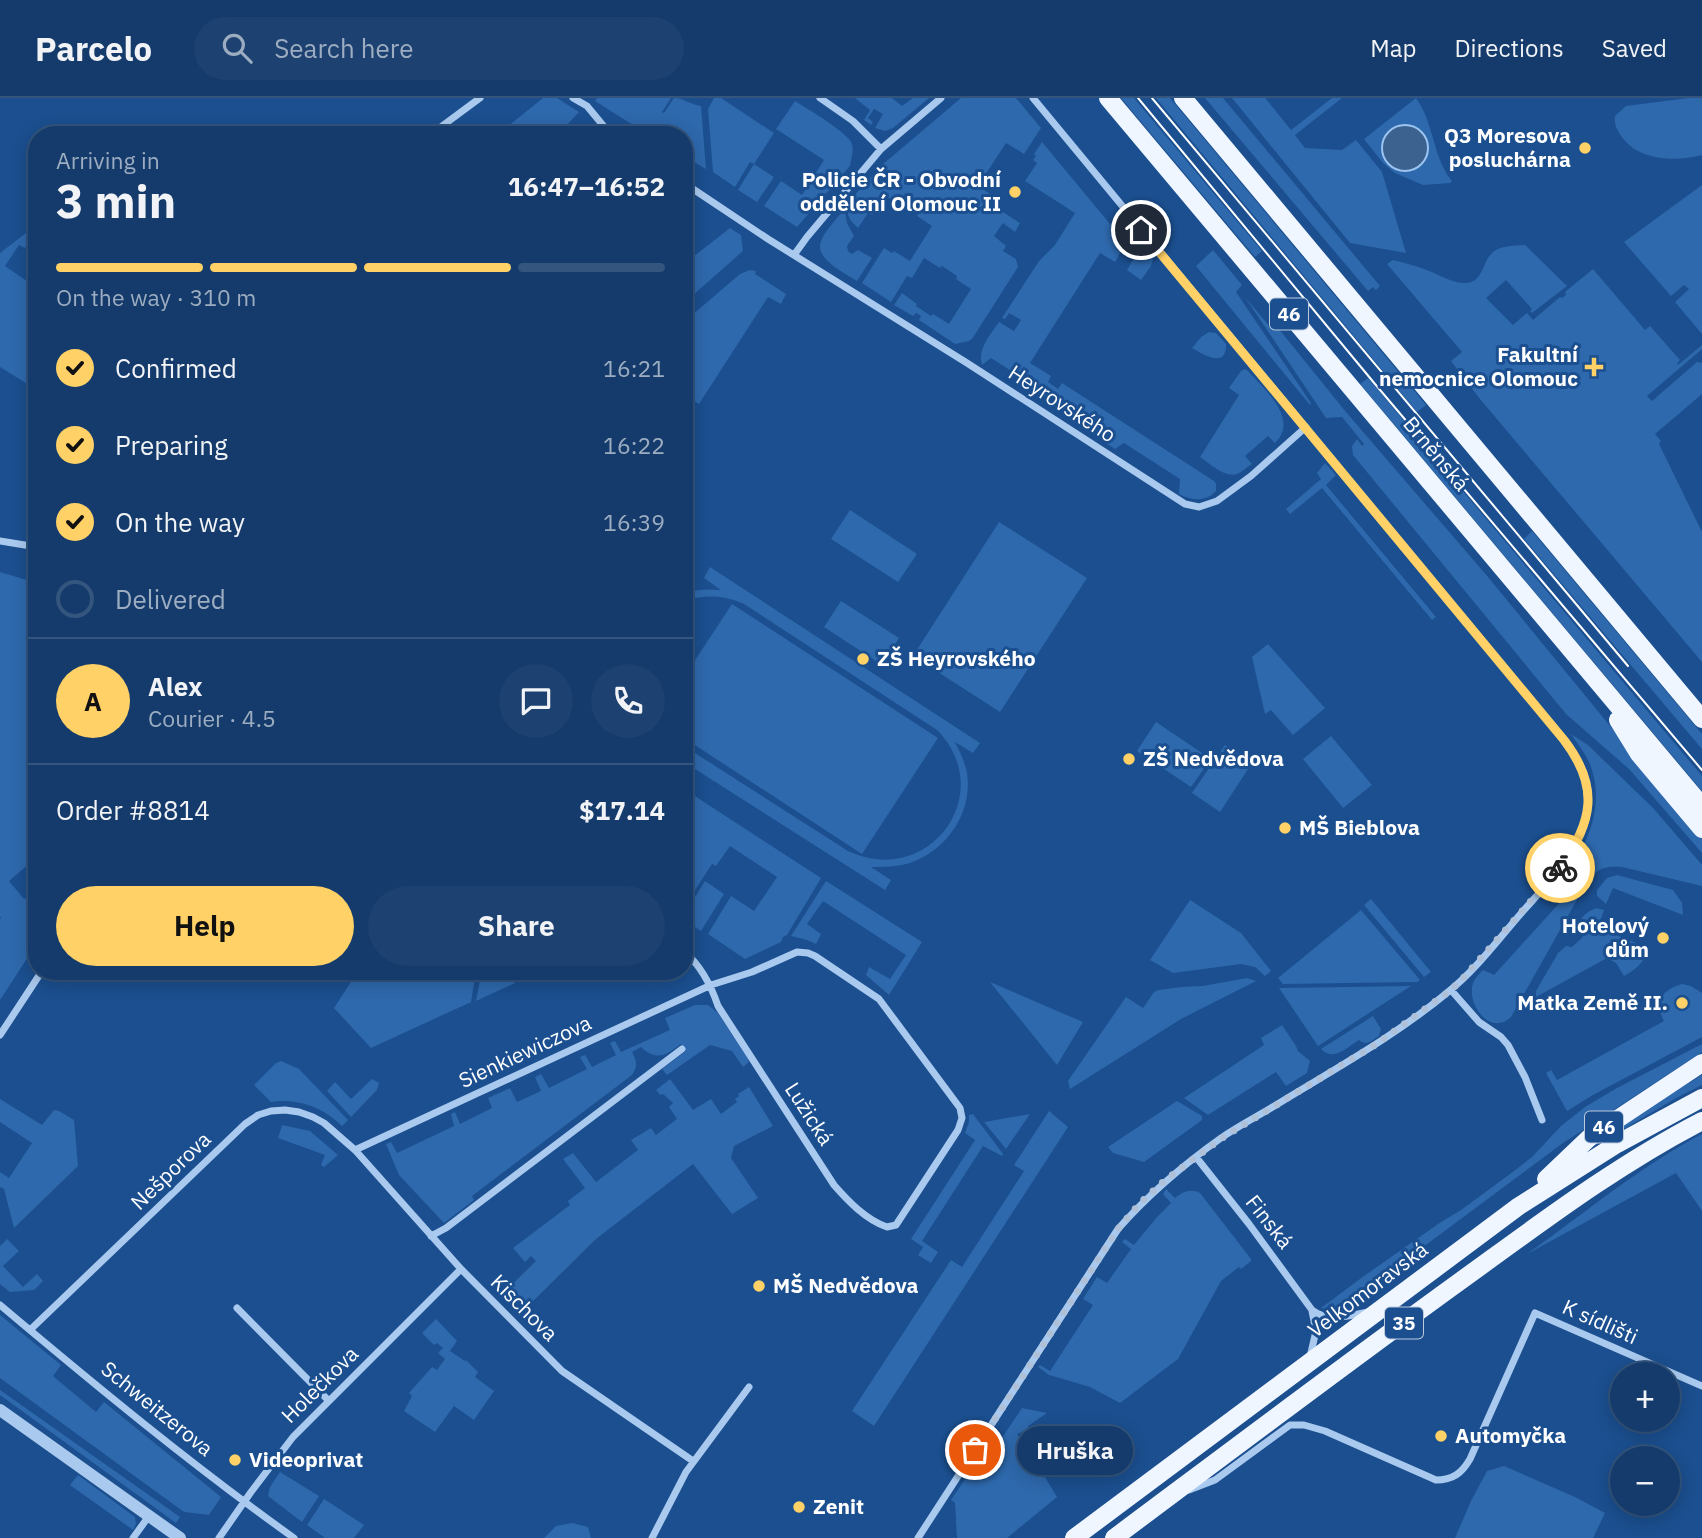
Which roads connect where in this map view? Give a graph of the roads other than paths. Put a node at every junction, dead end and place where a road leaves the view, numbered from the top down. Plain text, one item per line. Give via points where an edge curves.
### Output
1 (480, 98) edge
2 (573, 98) edge
3 (820, 98) edge
4 (941, 98) edge
5 (1033, 98) edge
6 (1108, 98) edge
7 (1183, 98) edge
8 (442, 126) edge
9 (604, 126) edge
10 (881, 149) junction
11 (693, 189) edge
12 (794, 255) junction
13 (1306, 427) junction
14 (0, 541) edge
15 (28, 546) edge
16 (1602, 598) junction
17 (1573, 653) junction
18 (1702, 699) edge
19 (1702, 719) edge
20 (1702, 806) edge
21 (1702, 829) edge
22 (693, 960) edge
23 (36, 980) edge
24 (711, 985) junction
25 (1451, 990) junction
26 (0, 1035) edge
27 (682, 1049) dead end
28 (1702, 1063) edge
29 (1702, 1097) edge
30 (1542, 1119) dead end
31 (1702, 1121) edge
32 (355, 1150) junction
33 (1196, 1157) junction
34 (926, 1179) joint
35 (1519, 1206) junction
36 (431, 1236) junction
37 (461, 1269) junction
38 (0, 1304) edge
39 (237, 1308) dead end
40 (1312, 1310) junction
41 (1377, 1311) junction
42 (30, 1330) junction
43 (1308, 1363) junction
44 (1702, 1386) edge
45 (750, 1387) dead end
46 (329, 1401) junction
47 (0, 1410) edge
48 (694, 1461) junction
49 (1166, 1499) junction
50 (244, 1502) junction
51 (149, 1516) junction
52 (922, 1537) edge
53 (133, 1538) edge
54 (180, 1538) edge
55 (219, 1538) edge
56 (294, 1538) edge
57 (652, 1538) edge
58 (1074, 1538) edge
59 (1114, 1538) edge

1 - 8 street
2 - 9 street via 587,106
3 - 10 street via 853,121
4 - 10 street
5 - 13 street
6 - 17 main road, Brněnská / 46
7 - 16 main road, Brněnská
10 - 12 street
11 - 12 street, Heyrovského
12 - 13 street, Heyrovského via 1193,506 1217,501
13 - 25 street via 1564,740 1585,776 1587,812 1574,848
14 - 15 street
16 - 18 main road
16 - 19 main road, Brněnská
17 - 20 main road, Brněnská
17 - 21 main road, 46 via 1640,754
22 - 24 street, Lužická
23 - 26 street
24 - 32 street, Sienkiewiczova
24 - 34 street, Lužická via 718,1006 834,1185 851,1203 890,1227 900,1221
24 - 34 street, Sienkiewiczova via 797,952 815,956 879,999 962,1113 960,1125
25 - 30 street via 1479,1022 1508,1045
25 - 33 street via 1378,1043
27 - 36 street
28 - 35 main road, 46 via 1588,1138
29 - 35 main road, Velkomoravská / 35
31 - 49 main road, 35 via 1594,1185
32 - 36 street, Kischova
32 - 42 street, Nešporova via 313,1116 271,1111 258,1115
33 - 40 street, Finská
33 - 52 street via 1140,1203 1118,1229
35 - 41 main road, Velkomoravská / 35
36 - 37 street, Kischova
37 - 46 street, Holečkova
37 - 48 street, Kischova via 562,1371
38 - 42 street, Schweitzerova
39 - 46 street
40 - 41 street via 1331,1317
40 - 43 street via 1316,1338
41 - 43 main road, Velkomoravská / 35
42 - 50 street, Schweitzerova
43 - 58 main road, Velkomoravská / 35
44 - 49 street, K sídlišti via 1535,1313 1470,1459 1457,1476 1436,1480 1325,1431 1297,1424 1215,1480
45 - 48 street
46 - 50 street, Holečkova via 293,1437
47 - 51 street
48 - 57 street
49 - 59 main road, 35
50 - 55 street, Holečkova
50 - 56 street, Schweitzerova
51 - 53 street
51 - 54 street

